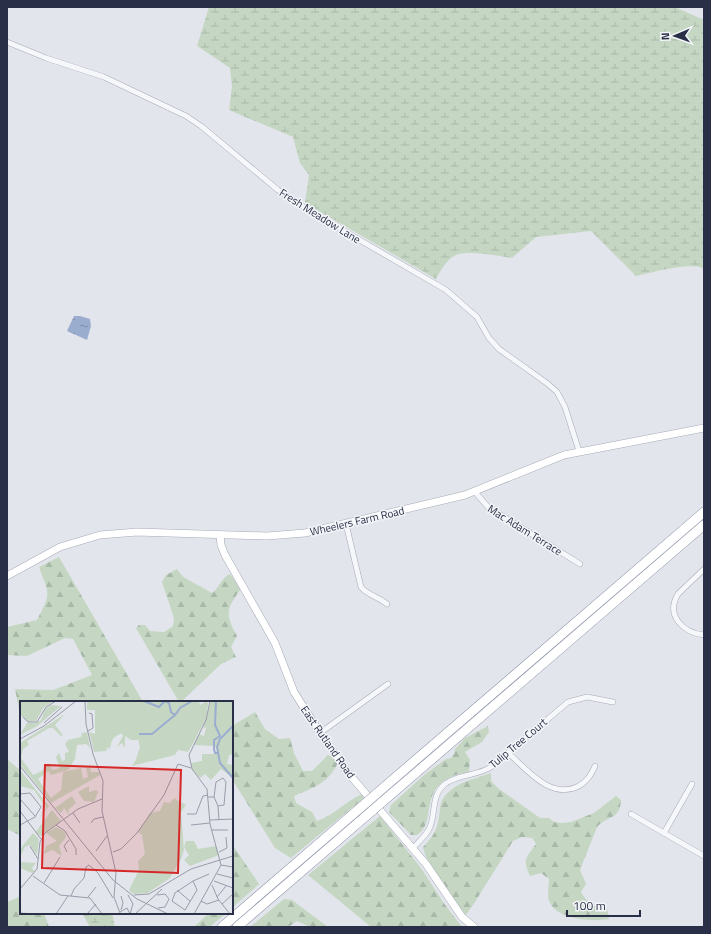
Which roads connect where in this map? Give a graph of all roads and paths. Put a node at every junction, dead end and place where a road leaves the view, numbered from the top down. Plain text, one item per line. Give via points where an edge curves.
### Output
1 (7, 42) edge
2 (704, 428) edge
3 (579, 451) junction
4 (475, 492) junction
5 (704, 512) edge
6 (346, 524) junction
7 (704, 525) edge
8 (220, 534) junction
9 (580, 564) dead end
10 (704, 569) edge
11 (7, 576) edge
12 (387, 604) dead end
13 (704, 635) edge
14 (388, 684) dead end
15 (613, 702) dead end
16 (320, 733) junction
17 (508, 753) junction
18 (595, 766) dead end
19 (692, 784) dead end
20 (630, 814) dead end
21 (664, 833) junction
22 (413, 848) junction
23 (704, 856) edge
24 (222, 927) edge
25 (237, 927) edge
26 (474, 927) edge

1 - 3 street, Fresh Meadow Lane via 98,75 181,113 201,126 278,190 446,290 477,317 489,338 499,349 556,392 565,408
2 - 3 main road, Wheelers Farm Road
3 - 4 main road, Wheelers Farm Road via 544,461
4 - 6 main road, Wheelers Farm Road
4 - 9 street, Mac Adam Terrace via 488,507
5 - 24 highway, bridge
6 - 8 main road, Wheelers Farm Road via 289,535
6 - 12 street via 361,587
7 - 25 highway, bridge
8 - 11 main road, Wheelers Farm Road via 137,532 100,535 60,547
8 - 16 main road, East Rutland Road via 221,545 230,566 274,643 294,692
10 - 13 street via 678,594 674,610 681,626 691,633
14 - 16 street
15 - 17 street, Tulip Tree Court via 587,697 568,702
16 - 22 main road, East Rutland Road via 353,779
17 - 18 street via 540,781 556,789 568,790 580,785 590,777
17 - 22 street, Tulip Tree Court via 485,770 452,780 442,788 435,800 431,826
19 - 21 street
20 - 21 street
21 - 23 street
22 - 26 main road, East Rutland Road via 460,913

